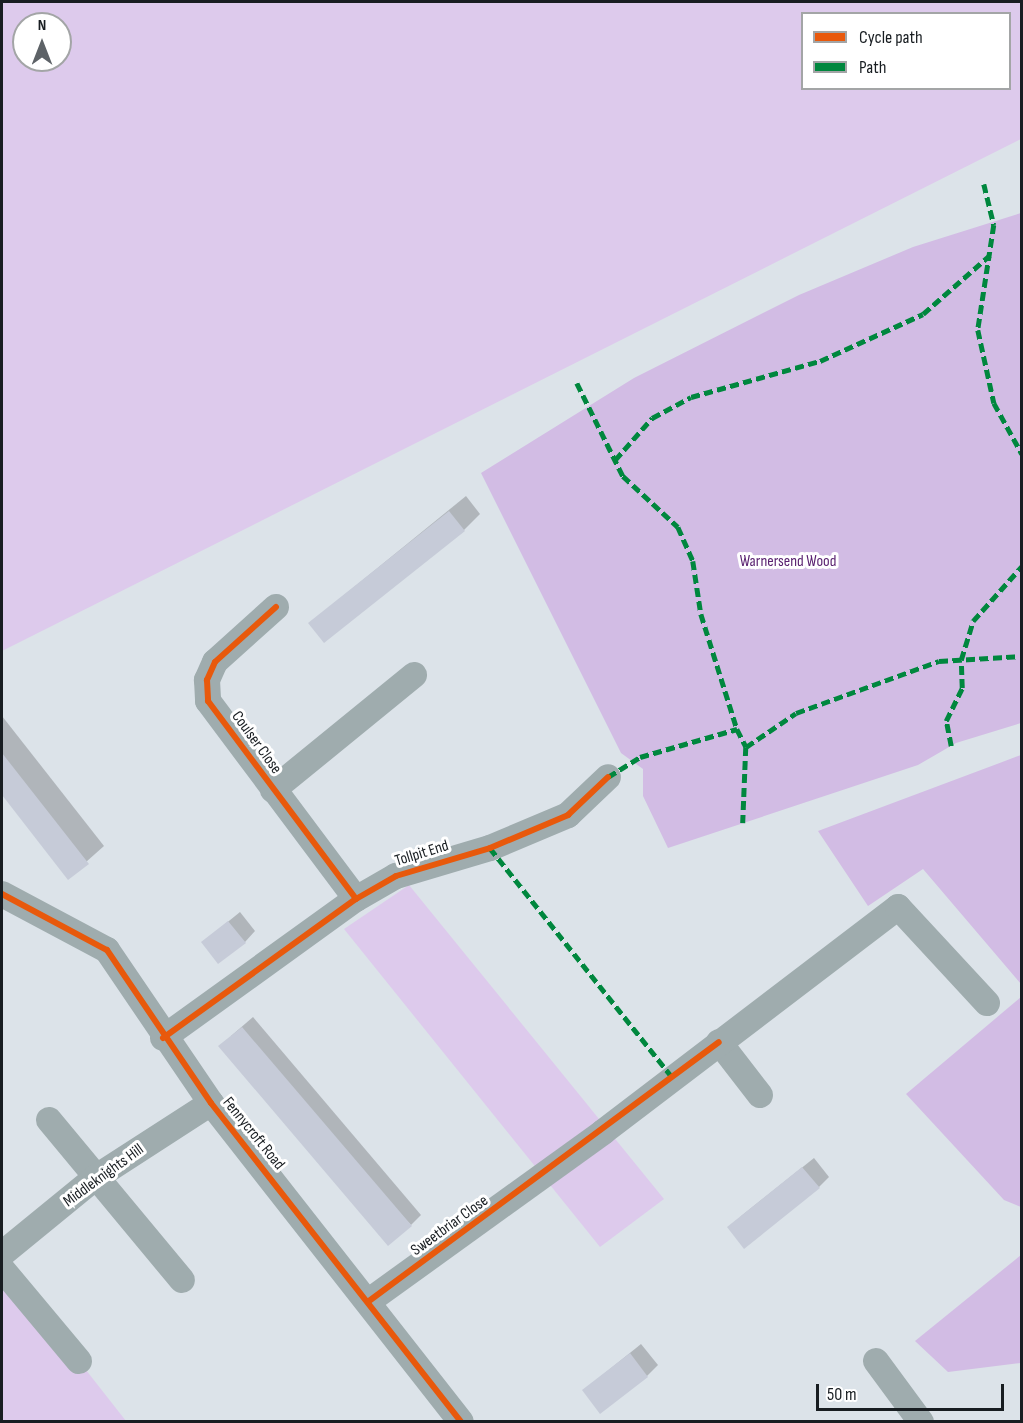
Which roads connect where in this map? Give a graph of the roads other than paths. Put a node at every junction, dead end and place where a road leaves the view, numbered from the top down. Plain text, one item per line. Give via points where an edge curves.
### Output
1 (276, 607) dead end
2 (414, 675) dead end
3 (608, 777) dead end
4 (273, 790) junction
5 (2, 894) edge
6 (356, 899) junction
7 (987, 1003) dead end
8 (164, 1038) junction
9 (718, 1042) junction
10 (760, 1095) dead end
11 (211, 1103) junction
12 (49, 1120) dead end
13 (95, 1178) junction
14 (2, 1254) edge
15 (2, 1269) edge
16 (182, 1280) dead end
17 (369, 1301) junction
18 (876, 1360) dead end
19 (79, 1361) dead end
20 (461, 1422) edge
21 (921, 1422) edge

1 - 4 street, Coulser Close via 241,634 215,662 207,680 208,701
2 - 4 street
3 - 6 street, Tollpit End via 568,815 490,848 396,876
4 - 6 street, Coulser Close
5 - 8 street, Fennycroft Road via 107,950
6 - 8 street, Tollpit End
7 - 9 street, Sweetbriar Close via 898,907
8 - 11 street, Fennycroft Road
9 - 10 street
9 - 17 street, Sweetbriar Close
11 - 13 street, Middleknights Hill
11 - 17 street, Fennycroft Road
12 - 13 street
13 - 14 street, Middleknights Hill
13 - 16 street
15 - 19 street
17 - 20 street, Fennycroft Road
18 - 21 street

